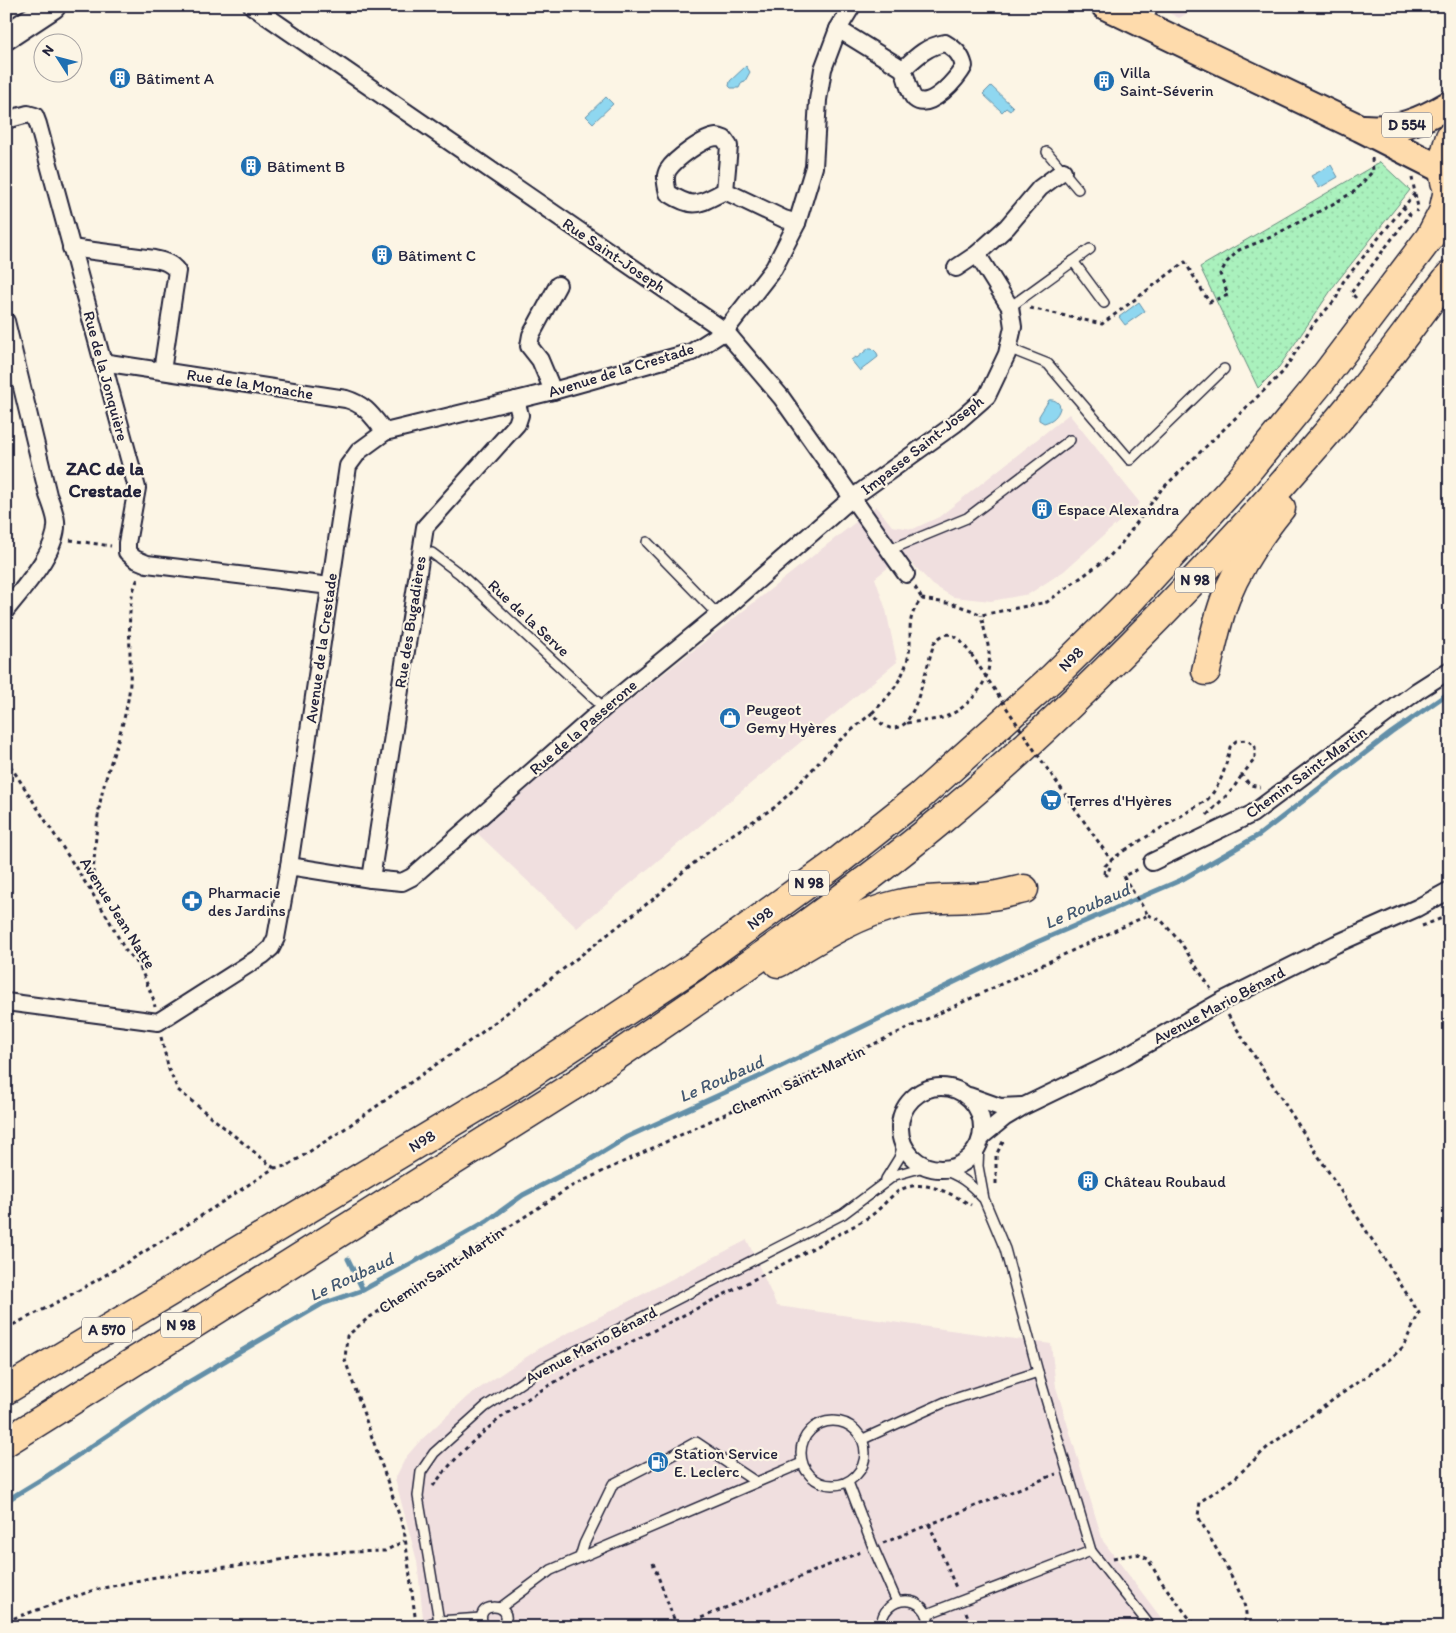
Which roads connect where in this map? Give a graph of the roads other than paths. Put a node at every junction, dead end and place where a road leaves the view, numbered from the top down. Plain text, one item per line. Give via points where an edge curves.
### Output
1 (53, 6) edge
2 (252, 6) edge
3 (852, 6) edge
4 (1105, 6) edge
5 (1149, 16) edge
6 (838, 29) junction
7 (6, 37) edge
8 (904, 69) dead end
9 (1450, 104) edge
10 (6, 120) edge
11 (1360, 128) junction
12 (1450, 136) edge
13 (1047, 152) dead end
14 (1063, 170) junction
15 (1447, 184) edge
16 (1078, 189) dead end
17 (724, 191) junction
18 (797, 223) junction
19 (70, 248) junction
20 (1090, 248) dead end
21 (977, 254) junction
22 (1073, 261) junction
23 (956, 268) dead end
24 (1450, 275) edge
25 (558, 284) dead end
26 (1104, 303) dead end
27 (1010, 307) junction
28 (6, 321) edge
29 (725, 331) junction
30 (1008, 348) junction
31 (102, 362) junction
32 (1224, 369) dead end
33 (162, 371) junction
34 (553, 391) junction
35 (1360, 392) junction
36 (516, 400) junction
37 (385, 432) junction
38 (1070, 440) dead end
39 (852, 498) junction
40 (647, 542) dead end
41 (889, 550) junction
42 (432, 553) dead end
43 (906, 574) dead end
44 (330, 586) junction
45 (6, 610) edge
46 (718, 614) junction
47 (1450, 670) edge
48 (1206, 671) dead end
49 (604, 708) junction
50 (1152, 862) road end
51 (289, 866) junction
52 (371, 879) junction
53 (1024, 889) dead end
54 (1450, 890) edge
55 (1450, 901) edge
56 (1417, 908) junction
57 (6, 1002) edge
58 (571, 1087) junction
59 (968, 1096) junction
60 (1024, 1106) junction
61 (980, 1140) junction
62 (903, 1144) junction
63 (934, 1168) junction
64 (883, 1183) junction
65 (984, 1199) junction
66 (356, 1221) junction
67 (209, 1270) junction
68 (1038, 1372) junction
69 (6, 1376) edge
70 (6, 1390) edge
71 (6, 1429) edge
72 (863, 1439) junction
73 (6, 1442) edge
74 (667, 1458) dead end
75 (802, 1463) junction
76 (648, 1466) dead end
77 (756, 1482) junction
78 (848, 1482) junction
79 (1091, 1551) junction
80 (580, 1557) junction
81 (897, 1602) junction
82 (500, 1608) junction
83 (927, 1614) junction
84 (481, 1618) junction
85 (439, 1621) junction
86 (418, 1627) edge
87 (485, 1627) edge
88 (503, 1627) edge
89 (882, 1627) edge
90 (929, 1627) edge
91 (1151, 1627) edge

1 - 7 street
2 - 29 street, Rue Saint-Joseph
3 - 6 street, Avenue de la Crestade
4 - 5 main road, D 554
5 - 11 main road, D 554
6 - 8 street
6 - 18 street, Avenue de la Crestade via 823,70 814,167
9 - 11 main road, D 554 via 1396,128
10 - 19 street, Rue de la Jonquière via 28,114 35,116
11 - 15 main road, D 554
12 - 15 highway
13 - 14 lane
14 - 16 lane
14 - 21 street via 1040,188 1007,227
15 - 67 highway, N98 / N 98 via 1443,212 1430,237 1318,385 1240,480 1124,607 1052,678 919,797 832,866 696,965 506,1090
17 - 17 street via 729,146 724,139 716,137 682,156 668,170 665,179 668,193 684,203 695,205
17 - 18 street
18 - 29 street, Avenue de la Crestade via 774,268
19 - 31 street, Rue de la Jonquière
19 - 33 street via 154,259 174,266 177,271
20 - 22 lane
21 - 23 street
21 - 27 street, Impasse Saint-Joseph
22 - 26 lane
22 - 27 lane
24 - 35 highway, N 98
25 - 34 street via 531,335 529,346 540,360
27 - 30 street, Impasse Saint-Joseph via 1013,327
28 - 45 street via 56,520 50,550
29 - 34 street, Avenue de la Crestade via 692,352
29 - 39 street, Rue Saint-Joseph via 781,397
30 - 32 lane via 1048,364 1130,460
30 - 39 street, Impasse Saint-Joseph via 987,396 955,424
31 - 33 street, Rue de la Monache
31 - 44 street, Rue de la Jonquière via 137,488 127,552 147,564
33 - 37 street, Rue de la Monache via 358,402
34 - 36 street, Avenue de la Crestade
35 - 48 highway via 1317,463 1272,520 1236,575 1226,597
35 - 58 highway, N 98 / N 98 via 1207,568 1072,704 938,823 848,893
36 - 37 street, Avenue de la Crestade
36 - 52 street, Rue des Bugadières via 520,415 517,424 425,527
37 - 44 street, Avenue de la Crestade via 359,451 348,466
38 - 41 lane via 967,518
39 - 41 street, Rue Saint-Joseph
39 - 46 street, Rue de la Passerone
40 - 46 lane
41 - 43 street, Rue Saint-Joseph
42 - 49 lane, Rue de la Serve via 460,574
44 - 51 street, Avenue de la Crestade
46 - 49 street, Rue de la Passerone
47 - 50 street, Chemin Saint-Martin via 1252,814
49 - 52 street, Rue de la Passerone via 412,877 402,882
51 - 52 street, Rue de la Passerone
51 - 57 street, Avenue de la Crestade via 278,929 271,948 158,1022
53 - 58 highway via 983,897 900,903 876,910 810,944
54 - 56 street, Avenue Mario Bénard
55 - 56 street, Avenue Mario Bénard
56 - 60 street, Avenue Mario Bénard via 1220,1002 1117,1061
58 - 66 highway, N 98
59 - 60 street, Avenue Mario Bénard via 1000,1107
59 - 61 street via 980,1114
59 - 62 street via 945,1087 922,1091 912,1099 900,1120
60 - 61 street, Avenue Mario Bénard via 1004,1118
61 - 63 street via 972,1155 963,1162 952,1167
61 - 65 lane via 978,1166
62 - 63 street via 917,1161
62 - 64 lane, Avenue Mario Bénard via 899,1158
63 - 64 lane, Avenue Mario Bénard via 895,1175
63 - 65 lane via 965,1180
64 - 85 lane, Avenue Mario Bénard via 843,1214 552,1363 485,1407 434,1453 421,1472 418,1496
65 - 68 lane via 1005,1249
66 - 71 highway, N 98
66 - 73 highway
67 - 69 highway
67 - 70 highway, A 570
68 - 72 lane via 945,1402
68 - 79 lane
72 - 75 lane via 857,1430 838,1420 822,1423 808,1432 803,1441
72 - 78 lane via 865,1460 861,1470
74 - 77 lane via 696,1442
75 - 77 lane
75 - 78 lane via 807,1472 824,1484
76 - 80 lane via 613,1484
77 - 80 lane
78 - 81 lane
79 - 83 lane
79 - 91 lane
80 - 82 lane via 551,1570
81 - 83 lane via 911,1601
81 - 89 lane via 885,1612
82 - 84 lane via 488,1608
82 - 88 lane via 506,1617
83 - 90 lane
84 - 85 lane
84 - 87 lane
85 - 86 lane

